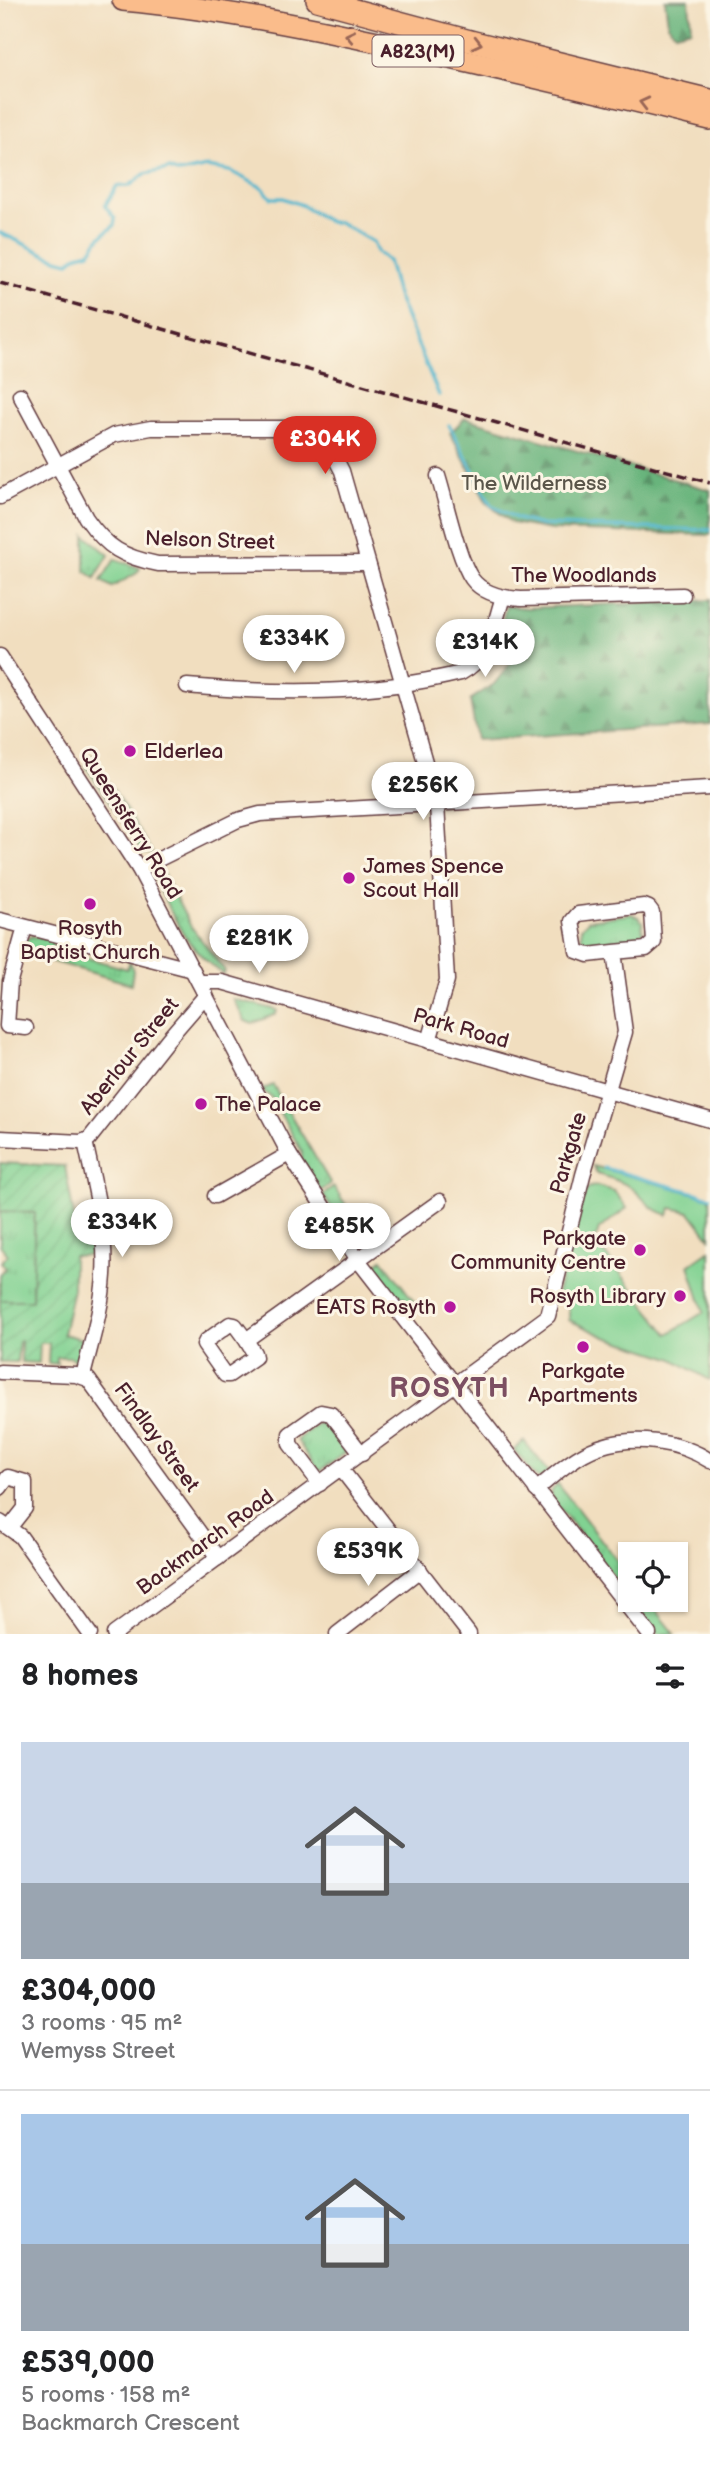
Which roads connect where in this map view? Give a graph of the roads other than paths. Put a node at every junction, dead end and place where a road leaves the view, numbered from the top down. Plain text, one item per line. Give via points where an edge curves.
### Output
1 (123, 0) edge
2 (317, 0) edge
3 (710, 100) edge
4 (710, 119) edge
5 (20, 395) dead end
6 (57, 466) junction
7 (438, 476) dead end
8 (0, 497) edge
9 (367, 563) junction
10 (683, 595) dead end
11 (503, 597) junction
12 (0, 656) edge
13 (401, 683) junction
14 (187, 687) dead end
15 (710, 788) edge
16 (437, 804) junction
17 (139, 869) junction
18 (0, 920) edge
19 (25, 927) junction
20 (614, 952) junction
21 (200, 982) junction
22 (26, 1028) dead end
23 (429, 1041) junction
24 (608, 1093) junction
25 (710, 1120) edge
26 (0, 1138) edge
27 (85, 1141) junction
28 (289, 1154) junction
29 (215, 1196) dead end
30 (440, 1201) dead end
31 (358, 1260) junction
32 (246, 1340) dead end
33 (0, 1372) edge
34 (83, 1376) junction
35 (455, 1386) junction
36 (362, 1454) junction
37 (710, 1461) edge
38 (341, 1469) junction
39 (320, 1484) junction
40 (0, 1488) edge
41 (536, 1490) junction
42 (5, 1525) edge
43 (218, 1558) junction
44 (420, 1570) junction
45 (90, 1634) edge
46 (114, 1634) edge
47 (337, 1634) edge
48 (468, 1634) edge
49 (649, 1634) edge

4 -> 1 highway, A823(M) via 319,29
2 -> 3 highway, A823(M)
5 - 6 street, Nelson Street
6 - 8 street
6 - 9 street, Nelson Street via 99,537 136,560 158,564
6 - 9 street via 131,430 285,428 303,432 319,440 342,471
7 - 11 street, The Woodlands via 473,581
9 - 13 street
10 - 11 street, The Woodlands
11 - 13 street via 488,646 474,666 445,677
12 - 17 street, Queensferry Road
13 - 14 street via 310,693
13 - 16 street
15 - 16 street
16 - 17 street via 260,814 238,820
16 - 23 street via 447,980
17 - 21 street, Queensferry Road
18 - 19 street, Park Road
19 - 21 street, Park Road
19 - 22 street via 10,981 7,1026
20 - 20 street via 587,955 577,951 574,916 649,908 654,942 646,948
20 - 24 street, Parkgate via 625,1032
21 - 23 street, Park Road via 222,982
21 - 27 street, Aberlour Street
21 - 28 street, Queensferry Road
23 - 24 street, Park Road
24 - 25 street, Park Road
24 - 35 street, Parkgate via 550,1312
26 - 27 street, Aberlour Street
27 - 34 street via 105,1253 103,1294
28 - 29 street
28 - 31 street, Queensferry Road
30 - 31 street
31 - 32 street
31 - 35 street, Queensferry Road
33 - 34 street, Findlay Street
34 - 43 street, Findlay Street
35 - 36 street, Backmarch Road
35 - 41 street, Queensferry Road
36 - 38 street, Backmarch Road
36 - 39 street via 327,1411 290,1434 290,1444
37 - 41 street via 679,1447 623,1442 578,1458
38 - 39 street, Backmarch Road
38 - 44 street
39 - 43 street, Backmarch Road
40 - 42 street via 9,1477 25,1482 25,1508
41 - 49 street, Queensferry Road
42 - 45 street via 20,1536
43 - 46 street, Backmarch Road
44 - 47 street
44 - 48 street

